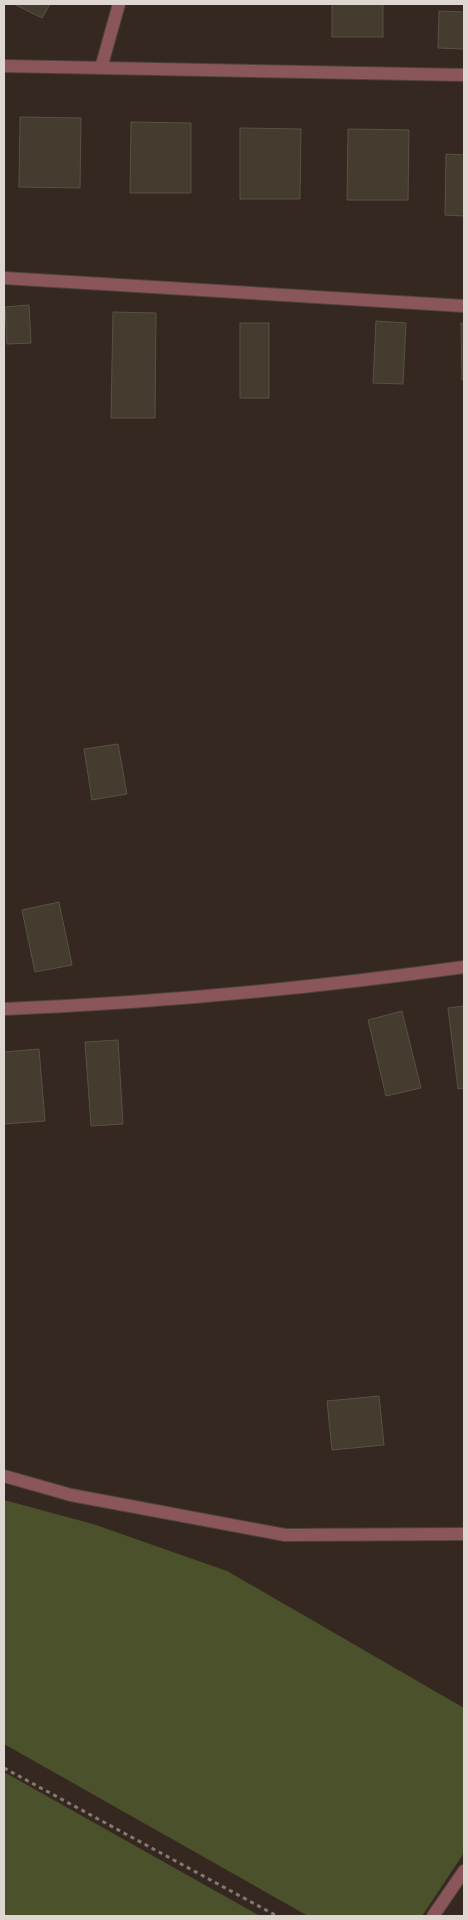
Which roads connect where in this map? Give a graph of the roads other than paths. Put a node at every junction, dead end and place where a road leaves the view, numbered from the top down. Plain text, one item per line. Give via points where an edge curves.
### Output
1 (119, 4) edge
2 (4, 66) edge
3 (101, 68) junction
4 (464, 75) edge
5 (4, 278) edge
6 (464, 306) edge
7 (464, 966) edge
8 (4, 1009) edge
9 (4, 1476) edge
10 (464, 1534) edge
11 (464, 1871) edge
12 (433, 1916) edge

1 - 3 street
2 - 3 street
3 - 4 street
5 - 6 street
7 - 8 street via 359,981 94,1005
9 - 10 street via 71,1495 285,1535
11 - 12 street

